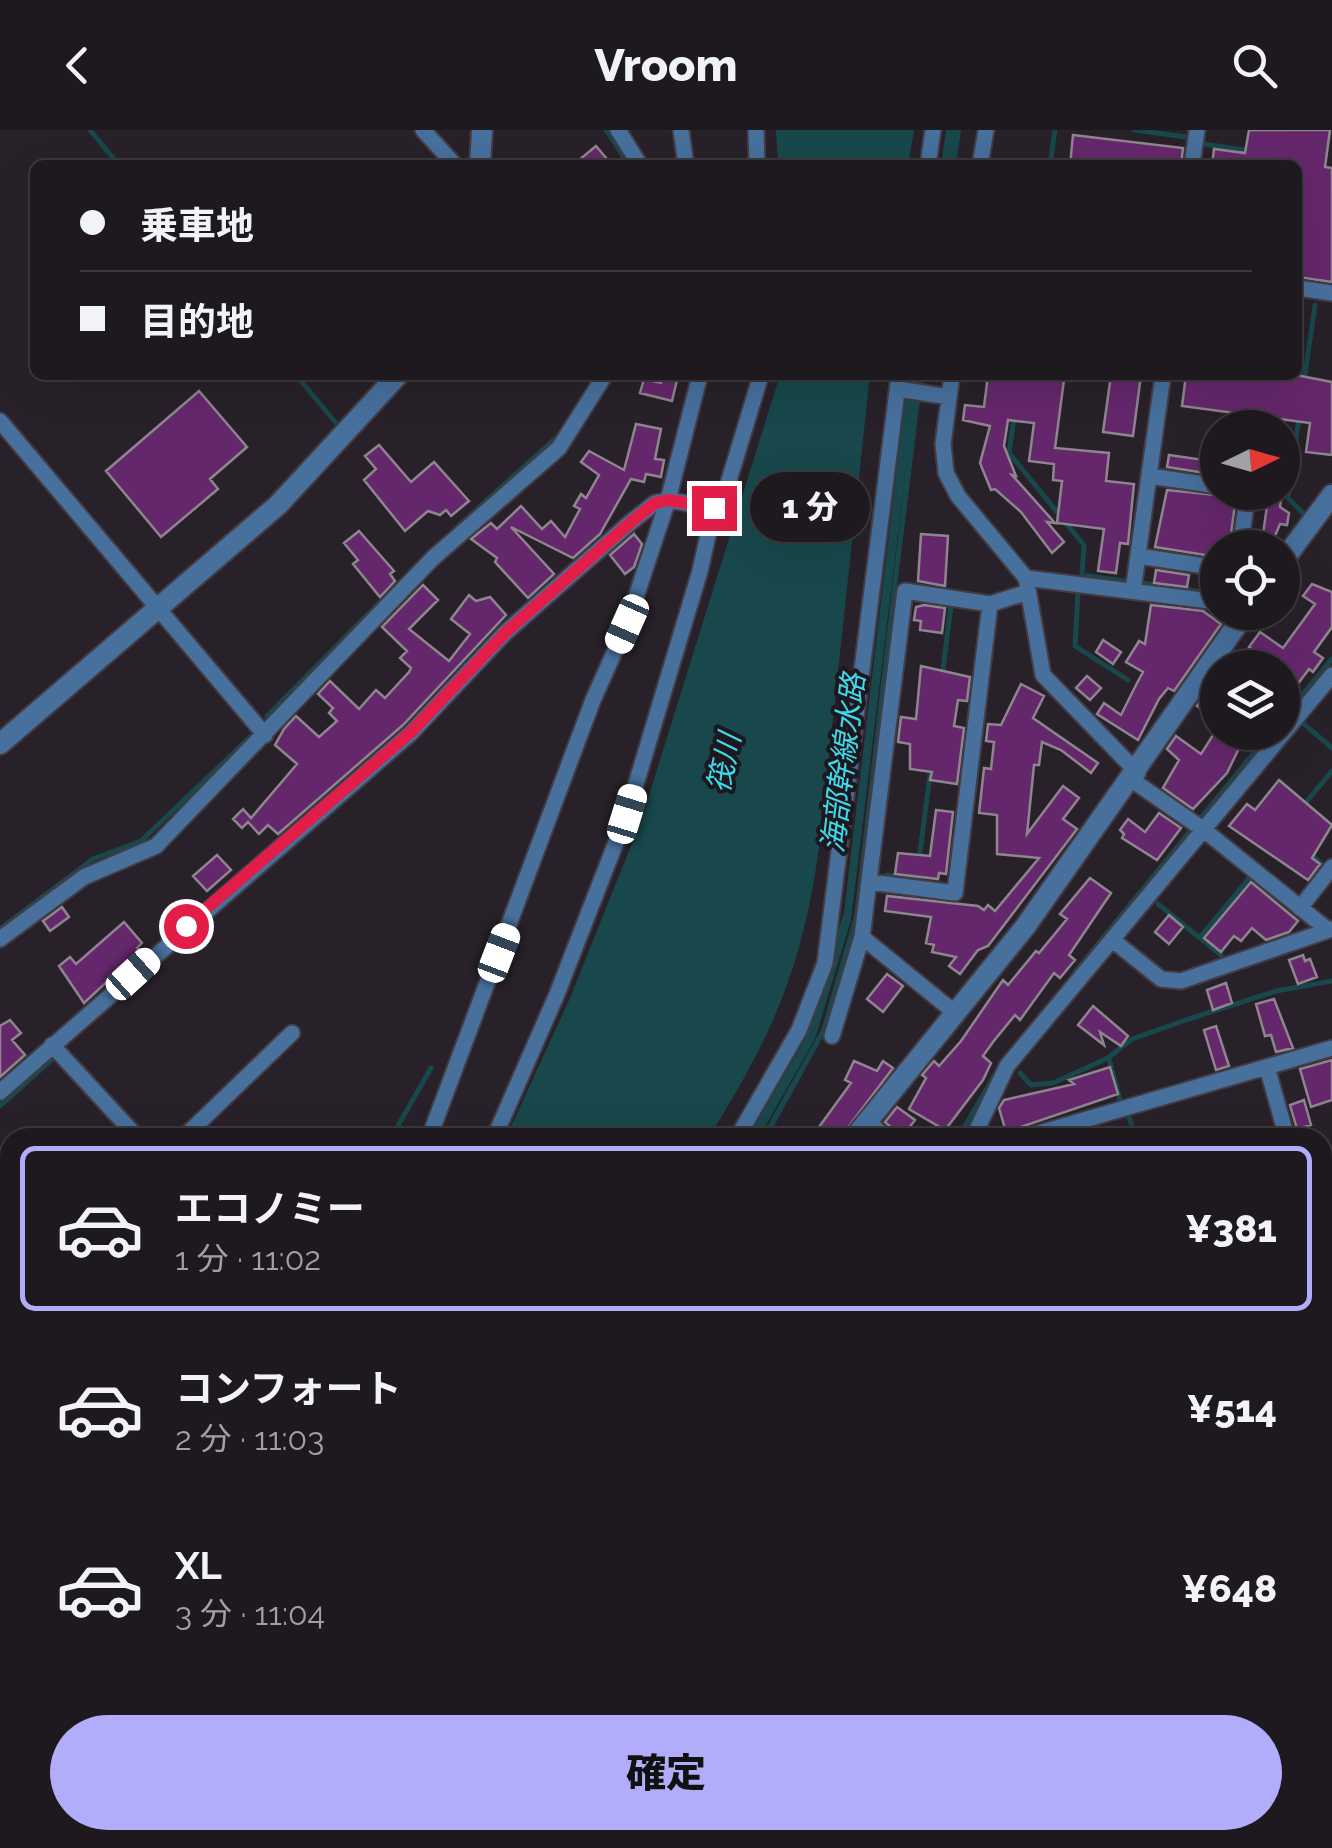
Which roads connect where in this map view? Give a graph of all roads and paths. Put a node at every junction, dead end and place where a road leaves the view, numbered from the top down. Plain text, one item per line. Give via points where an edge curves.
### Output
1 (423, 130) edge
2 (482, 130) edge
3 (618, 130) edge
4 (681, 130) edge
5 (756, 130) edge
6 (933, 130) edge
7 (986, 130) edge
8 (1197, 130) edge
9 (450, 160) edge
10 (480, 160) edge
11 (637, 160) edge
12 (685, 160) edge
13 (756, 160) edge
14 (929, 160) edge
15 (981, 160) edge
16 (1193, 160) edge
17 (1302, 289) edge
18 (1332, 293) edge
19 (393, 380) edge
20 (603, 380) edge
21 (699, 380) edge
22 (760, 380) edge
23 (951, 380) edge
24 (1163, 380) edge
25 (900, 385) edge
26 (949, 397) junction
27 (0, 421) edge
28 (1149, 476) junction
29 (1200, 483) edge
30 (1332, 495) edge
31 (668, 500) junction
32 (714, 508) junction
33 (1300, 538) edge
34 (1138, 556) junction
35 (1200, 565) edge
36 (1027, 585) junction
37 (1133, 591) junction
38 (1200, 600) edge
39 (990, 604) junction
40 (158, 611) junction
41 (1234, 630) edge
42 (1332, 675) edge
43 (265, 735) junction
44 (0, 744) edge
45 (1135, 777) junction
46 (1198, 826) junction
47 (1332, 867) edge
48 (870, 882) junction
49 (1300, 908) junction
50 (1330, 930) edge
51 (862, 937) junction
52 (0, 939) edge
53 (1115, 942) junction
54 (954, 1012) junction
55 (292, 1034) dead end
56 (832, 1036) dead end
57 (52, 1045) junction
58 (1332, 1048) edge
59 (1267, 1068) junction
60 (0, 1092) edge
61 (129, 1128) edge
62 (193, 1128) edge
63 (433, 1128) edge
64 (498, 1128) edge
65 (742, 1128) edge
66 (861, 1128) edge
67 (977, 1128) edge
68 (1059, 1128) edge
69 (1285, 1128) edge

1 - 9 street
2 - 10 street
3 - 11 street
4 - 12 street
5 - 13 street
6 - 14 street
7 - 15 street
8 - 16 street
17 - 18 street
19 - 40 street via 278,505
20 - 43 street via 559,448 433,558
21 - 31 street
22 - 32 street via 727,487
23 - 26 street
24 - 28 street
25 - 26 street
25 - 65 street via 825,963 799,1030
26 - 36 street via 942,444 946,473
27 - 40 street
28 - 29 street
28 - 34 street
30 - 33 street
31 - 32 street
31 - 57 street via 631,522 520,619 411,732
31 - 63 street via 627,624
32 - 64 street via 627,814
34 - 35 street
34 - 37 street
36 - 37 street
36 - 39 street
36 - 45 street via 1043,675
37 - 38 street
39 - 48 street via 955,892
39 - 48 street via 905,591
40 - 43 street
40 - 44 street
41 - 45 street
42 - 46 street
43 - 52 street via 156,846 84,878
45 - 46 street
45 - 54 street via 1026,927
46 - 49 street
46 - 53 street
47 - 49 street
48 - 51 street
49 - 50 street
50 - 53 street via 1180,981 1161,980
51 - 54 street
51 - 56 street
53 - 67 street via 1008,1066
54 - 66 street
55 - 62 street
57 - 60 street
57 - 61 street
58 - 59 street
59 - 68 street
59 - 69 street

